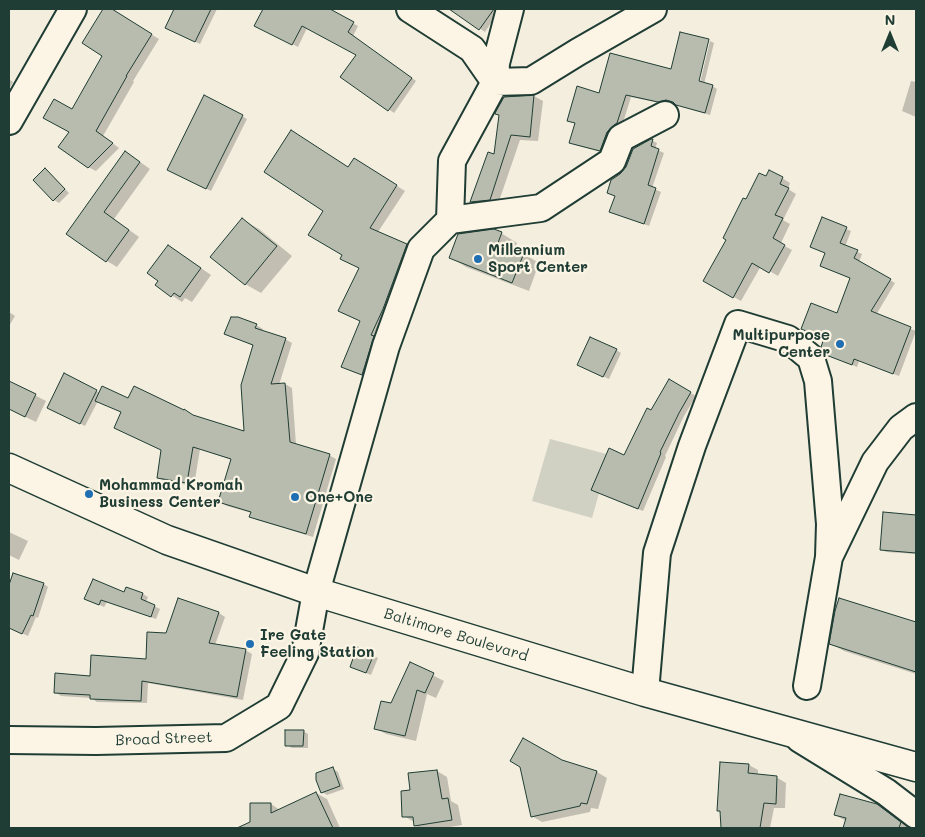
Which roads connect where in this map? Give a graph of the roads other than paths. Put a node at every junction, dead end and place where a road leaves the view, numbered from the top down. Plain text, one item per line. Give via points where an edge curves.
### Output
1 (73, 9) edge
2 (410, 9) edge
3 (510, 9) edge
4 (653, 9) edge
5 (495, 82) junction
6 (665, 115) dead end
7 (9, 121) edge
8 (450, 220) junction
9 (916, 417) edge
10 (9, 468) edge
11 (829, 557) junction
12 (316, 592) junction
13 (807, 686) dead end
14 (645, 692) junction
15 (787, 731) junction
16 (9, 740) edge
17 (916, 767) edge
18 (916, 815) edge

1 - 7 street
2 - 5 street via 472,49
3 - 5 street via 496,63
4 - 5 street via 531,82
5 - 8 street via 452,161
6 - 8 street via 621,138 612,161 541,208
8 - 12 street, Broad Street via 422,249 386,346
9 - 11 street via 901,428 876,462
10 - 12 highway, Baltimore Boulevard via 167,540
11 - 13 street
11 - 14 street via 830,524 820,400 811,358 788,340 738,324 692,446 657,553
12 - 14 highway, Baltimore Boulevard
12 - 16 street, Broad Street via 305,653 279,706 226,738 96,742
14 - 15 highway, Baltimore Boulevard
15 - 17 highway, Baltimore Boulevard
15 - 18 street via 886,792

